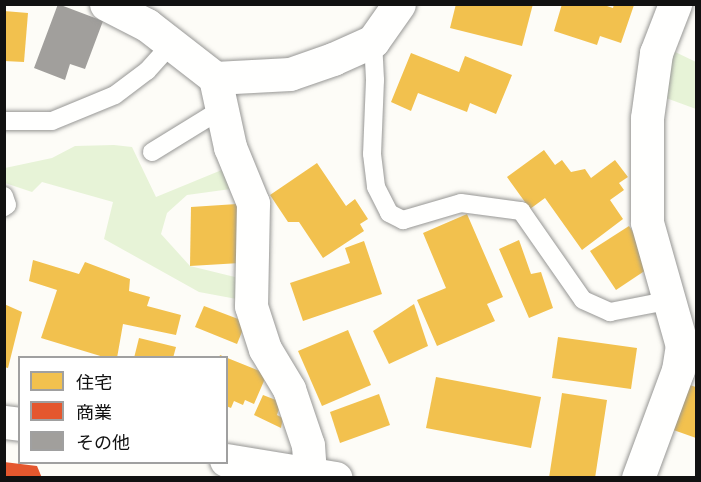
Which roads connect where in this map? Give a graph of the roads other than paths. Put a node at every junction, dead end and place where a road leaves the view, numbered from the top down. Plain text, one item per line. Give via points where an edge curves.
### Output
1 (106, 4) edge
2 (399, 4) edge
3 (675, 4) edge
4 (373, 41) junction
5 (171, 44) junction
6 (219, 94) junction
7 (4, 121) edge
8 (152, 152) dead end
9 (4, 196) edge
10 (4, 207) edge
11 (671, 300) junction
12 (228, 461) edge
13 (262, 472) edge
14 (323, 476) edge
15 (638, 477) edge

1 - 5 street via 147,25
2 - 4 street
3 - 11 street via 656,53 647,118 647,222
4 - 6 street via 290,74
4 - 11 lane via 372,154 376,187 390,213 403,220 461,203 521,211 583,300 610,312
5 - 6 street
5 - 7 lane via 147,71 115,95 52,121
6 - 8 lane
6 - 14 street via 230,147 253,203 251,306 265,349 289,389
9 - 10 lane
11 - 15 street via 682,346 678,370
12 - 13 street
13 - 14 street

